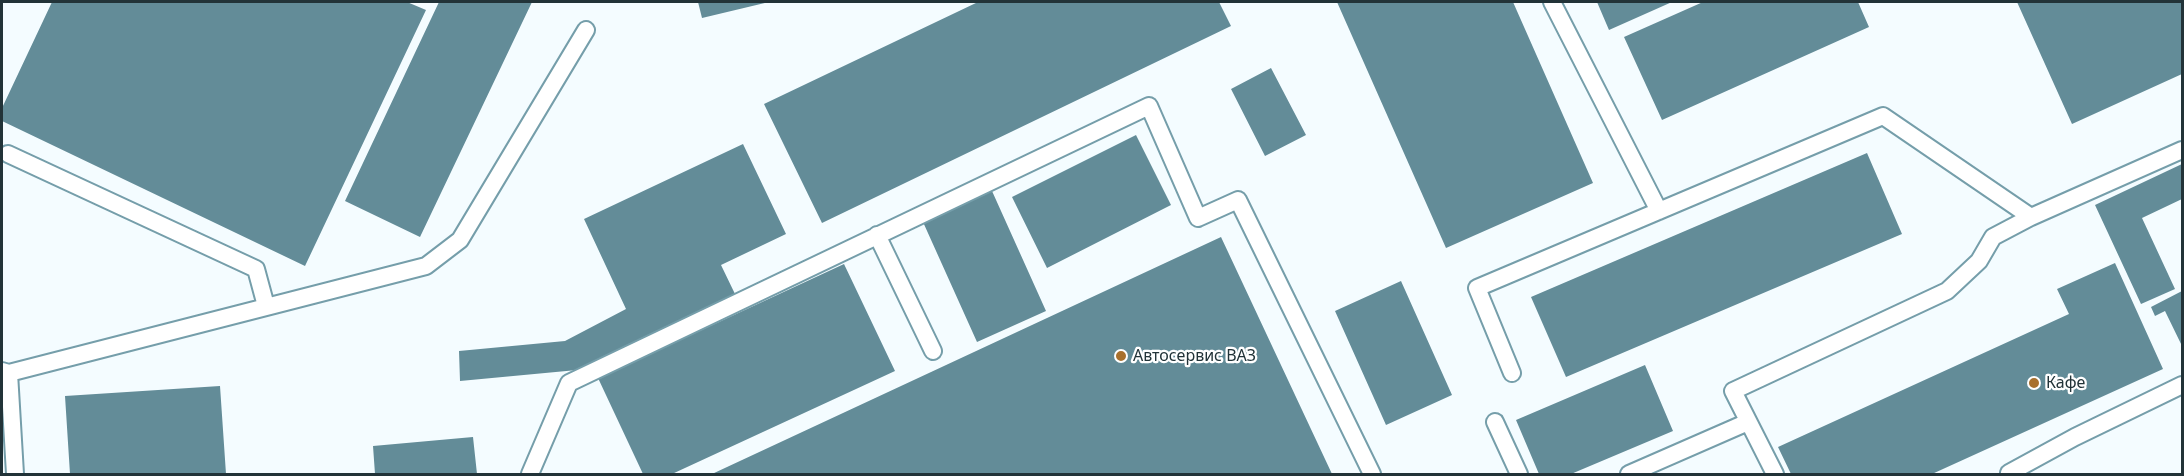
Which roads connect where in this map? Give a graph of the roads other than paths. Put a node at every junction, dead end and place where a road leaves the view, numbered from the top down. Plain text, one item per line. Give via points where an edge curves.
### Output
1 (1552, 2) edge
2 (586, 30) dead end
3 (2182, 150) edge
4 (8, 154) dead end
5 (1659, 210) junction
6 (2031, 217) junction
7 (877, 235) junction
8 (266, 306) junction
9 (933, 351) dead end
10 (5, 372) edge
11 (1512, 373) dead end
12 (2182, 385) edge
13 (1495, 422) dead end
14 (1748, 422) junction
15 (2008, 473) dead end
16 (15, 474) edge
17 (530, 474) edge
18 (1372, 474) edge
19 (1519, 474) edge
20 (1629, 474) edge
21 (1775, 474) edge

1 - 5 lane
2 - 8 lane via 460,240 426,266
3 - 6 lane
4 - 8 lane via 256,269
5 - 6 lane via 1883,116
5 - 11 lane via 1477,288
6 - 14 lane via 1993,237 1979,261 1947,291 1733,391
7 - 9 lane
7 - 17 lane via 569,382
7 - 18 lane via 1149,106 1198,218 1238,200
8 - 10 lane
10 - 16 lane
12 - 15 lane
13 - 19 lane
14 - 20 lane
14 - 21 lane

